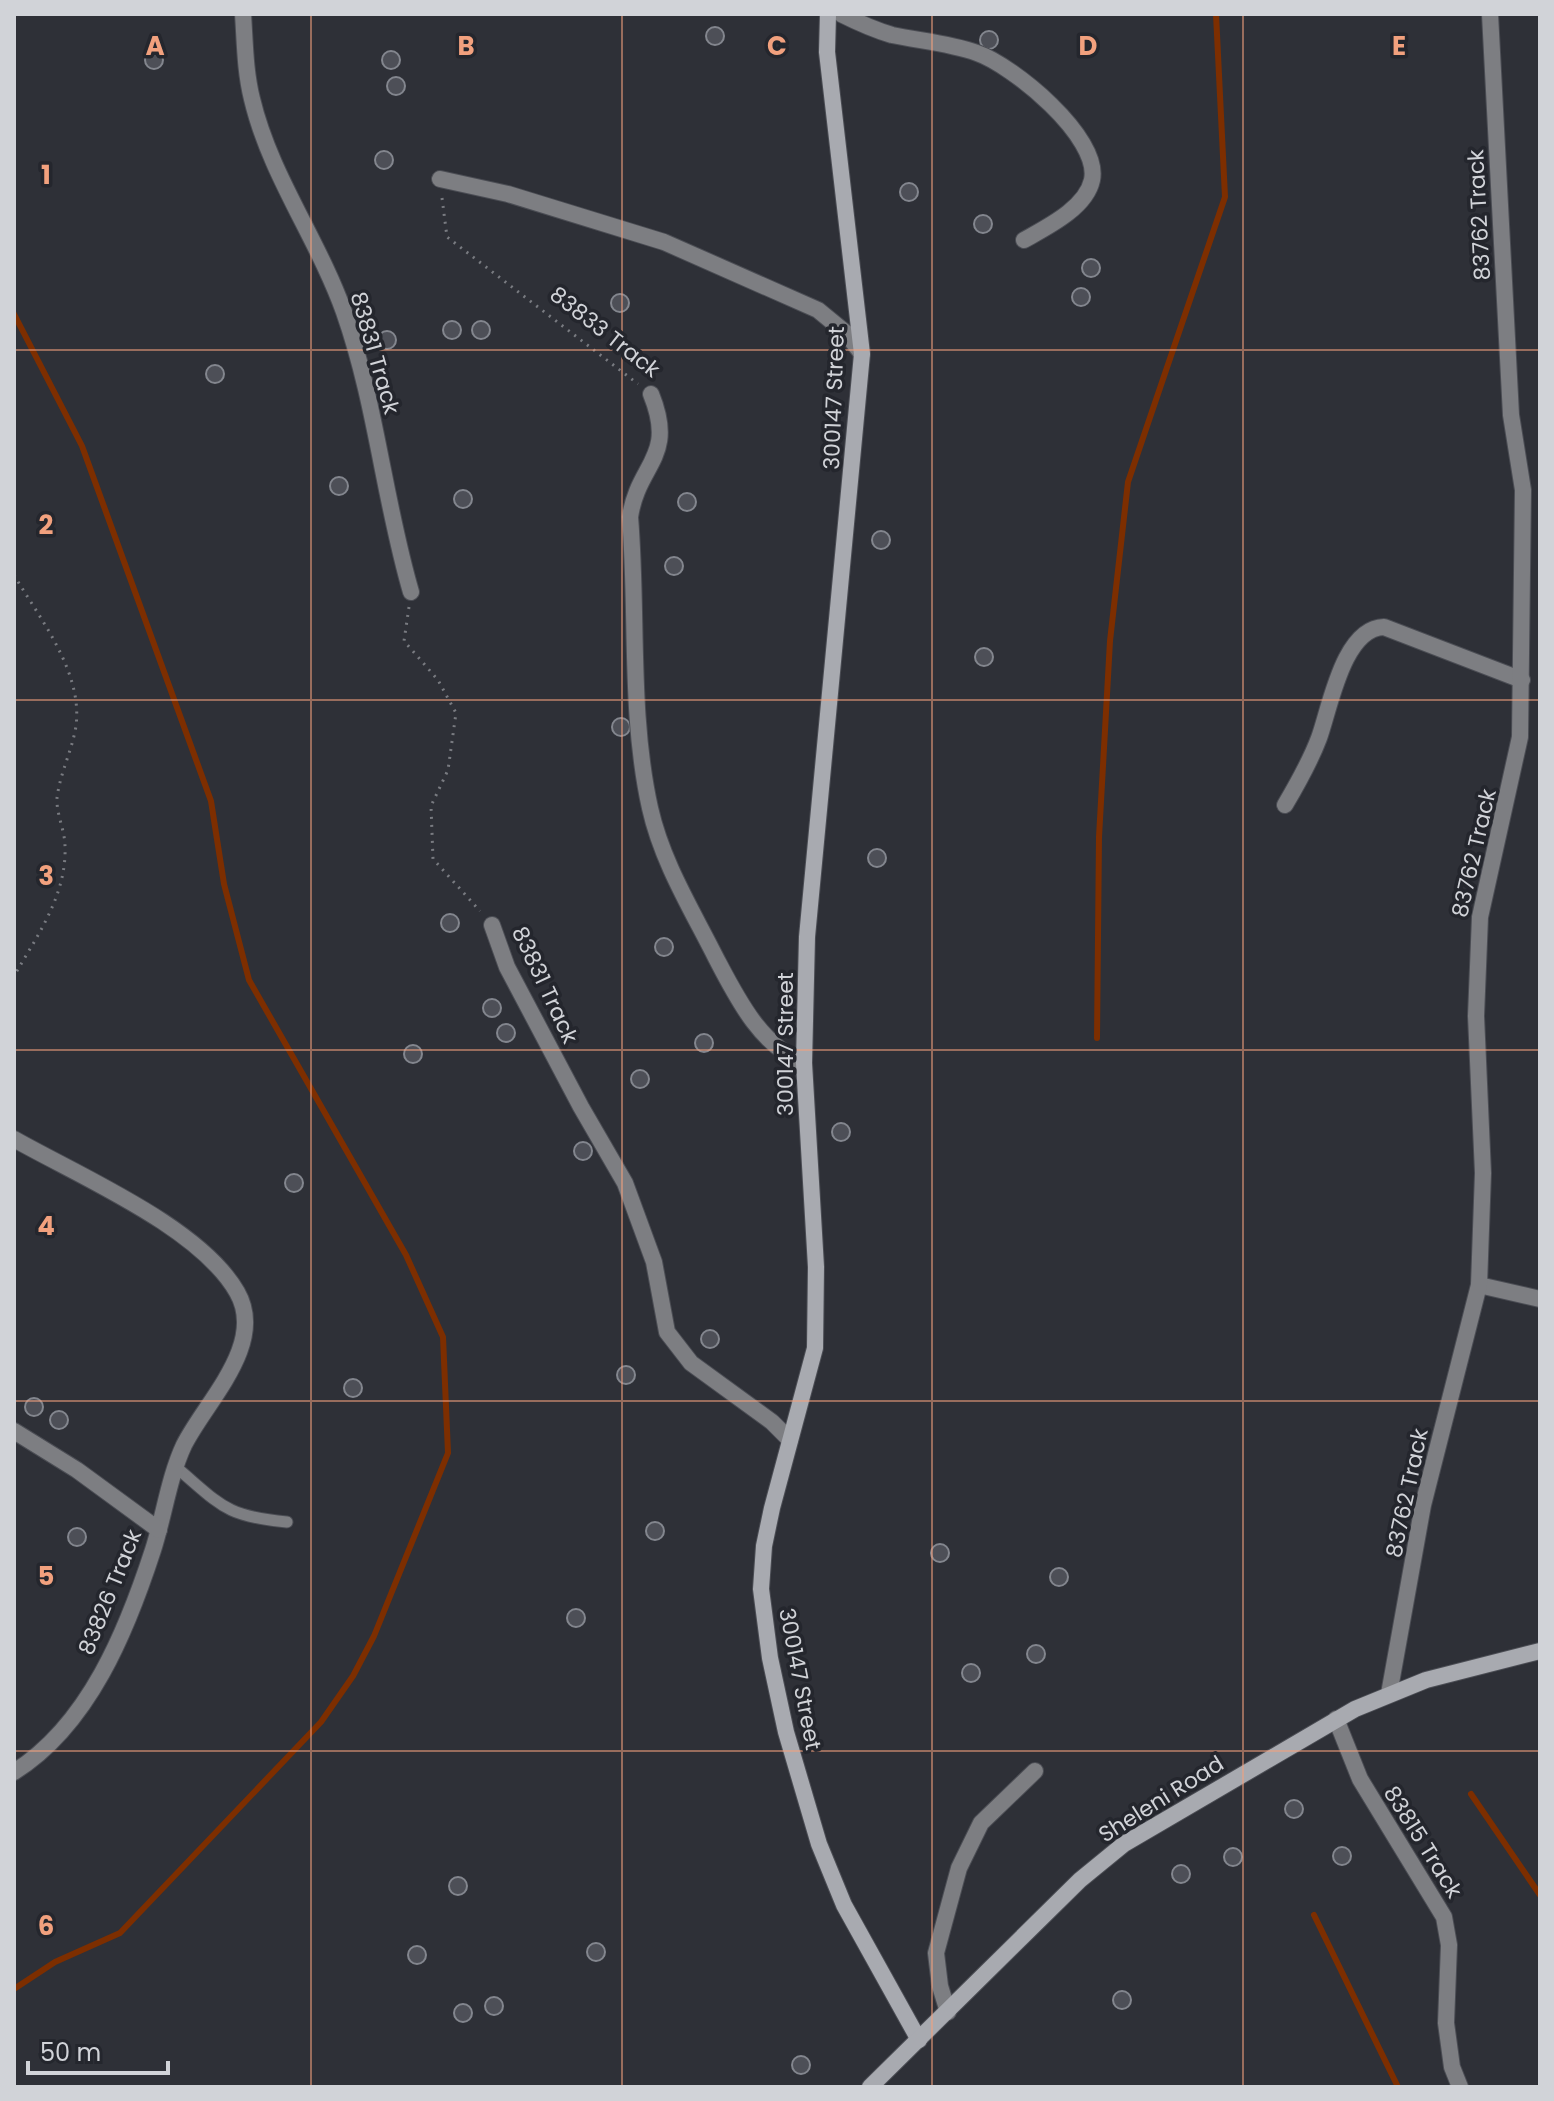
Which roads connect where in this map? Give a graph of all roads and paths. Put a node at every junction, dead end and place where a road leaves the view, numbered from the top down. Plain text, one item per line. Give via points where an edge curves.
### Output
1 (243, 14) edge
2 (828, 14) edge
3 (841, 14) edge
4 (1490, 14) edge
5 (440, 179) joint
6 (1024, 240) dead end
7 (862, 354) junction
8 (651, 394) joint
9 (1523, 490) junction
10 (1540, 499) edge
11 (14, 575) edge
12 (411, 592) joint
13 (1522, 680) junction
14 (1285, 805) dead end
15 (492, 925) joint
16 (14, 976) edge
17 (804, 1063) junction
18 (14, 1139) edge
19 (1479, 1285) junction
20 (1540, 1299) edge
21 (14, 1431) edge
22 (790, 1440) junction
23 (177, 1468) junction
24 (287, 1522) dead end
25 (159, 1530) junction
26 (1540, 1651) edge
27 (1389, 1694) junction
28 (1336, 1719) junction
29 (1035, 1771) dead end
30 (14, 1772) edge
31 (948, 2012) junction
32 (919, 2040) junction
33 (870, 2087) edge
34 (1460, 2087) edge

1 - 12 street, 83831 Track via 253,102 344,313
2 - 7 street, 300147 Street via 827,52
3 - 6 street via 892,35 978,53 1011,70 1062,117 1090,160 1091,182 1055,223
4 - 9 street, 83762 Track via 1511,415
5 - 7 street via 664,242 818,310
5 - 8 path, 83833 Track via 447,237
7 - 17 street, 300147 Street via 807,937
8 - 17 street, 83833 Track via 661,433 630,517 636,676 650,808 666,860 736,997 784,1055
9 - 10 street
9 - 13 street, 83762 Track
11 - 16 path via 63,661 76,712 57,801 65,848 61,884
12 - 15 path, 83831 Track via 404,641 438,680 456,713 448,770 431,806 433,859
13 - 14 street via 1384,627 1370,630 1352,650 1336,682 1319,739
13 - 19 street, 83762 Track via 1520,737 1477,946 1483,1157
15 - 22 street, 83831 Track via 507,967 625,1183 654,1262 667,1332 691,1363
17 - 22 street, 300147 Street via 816,1267 815,1348
18 - 23 street, 83826 Track via 148,1211 187,1239 237,1291 245,1325 240,1348 183,1447
19 - 20 street
19 - 27 street, 83762 Track via 1423,1505
21 - 25 street
22 - 32 street, 300147 Street via 764,1546 761,1589 783,1717 801,1790 844,1905
23 - 24 lane via 244,1518
23 - 25 street, 83826 Track
25 - 30 street, 83826 Track via 109,1659 61,1731
26 - 27 street, Sheleni Road
27 - 28 street, Sheleni Road
28 - 31 street, Sheleni Road via 1124,1844 1080,1880
28 - 34 street, 83815 Track via 1381,1819 1444,1917 1449,1945 1446,2023
29 - 31 street via 981,1823 959,1868 936,1953
31 - 32 street, Sheleni Road
32 - 33 street, Sheleni Road

